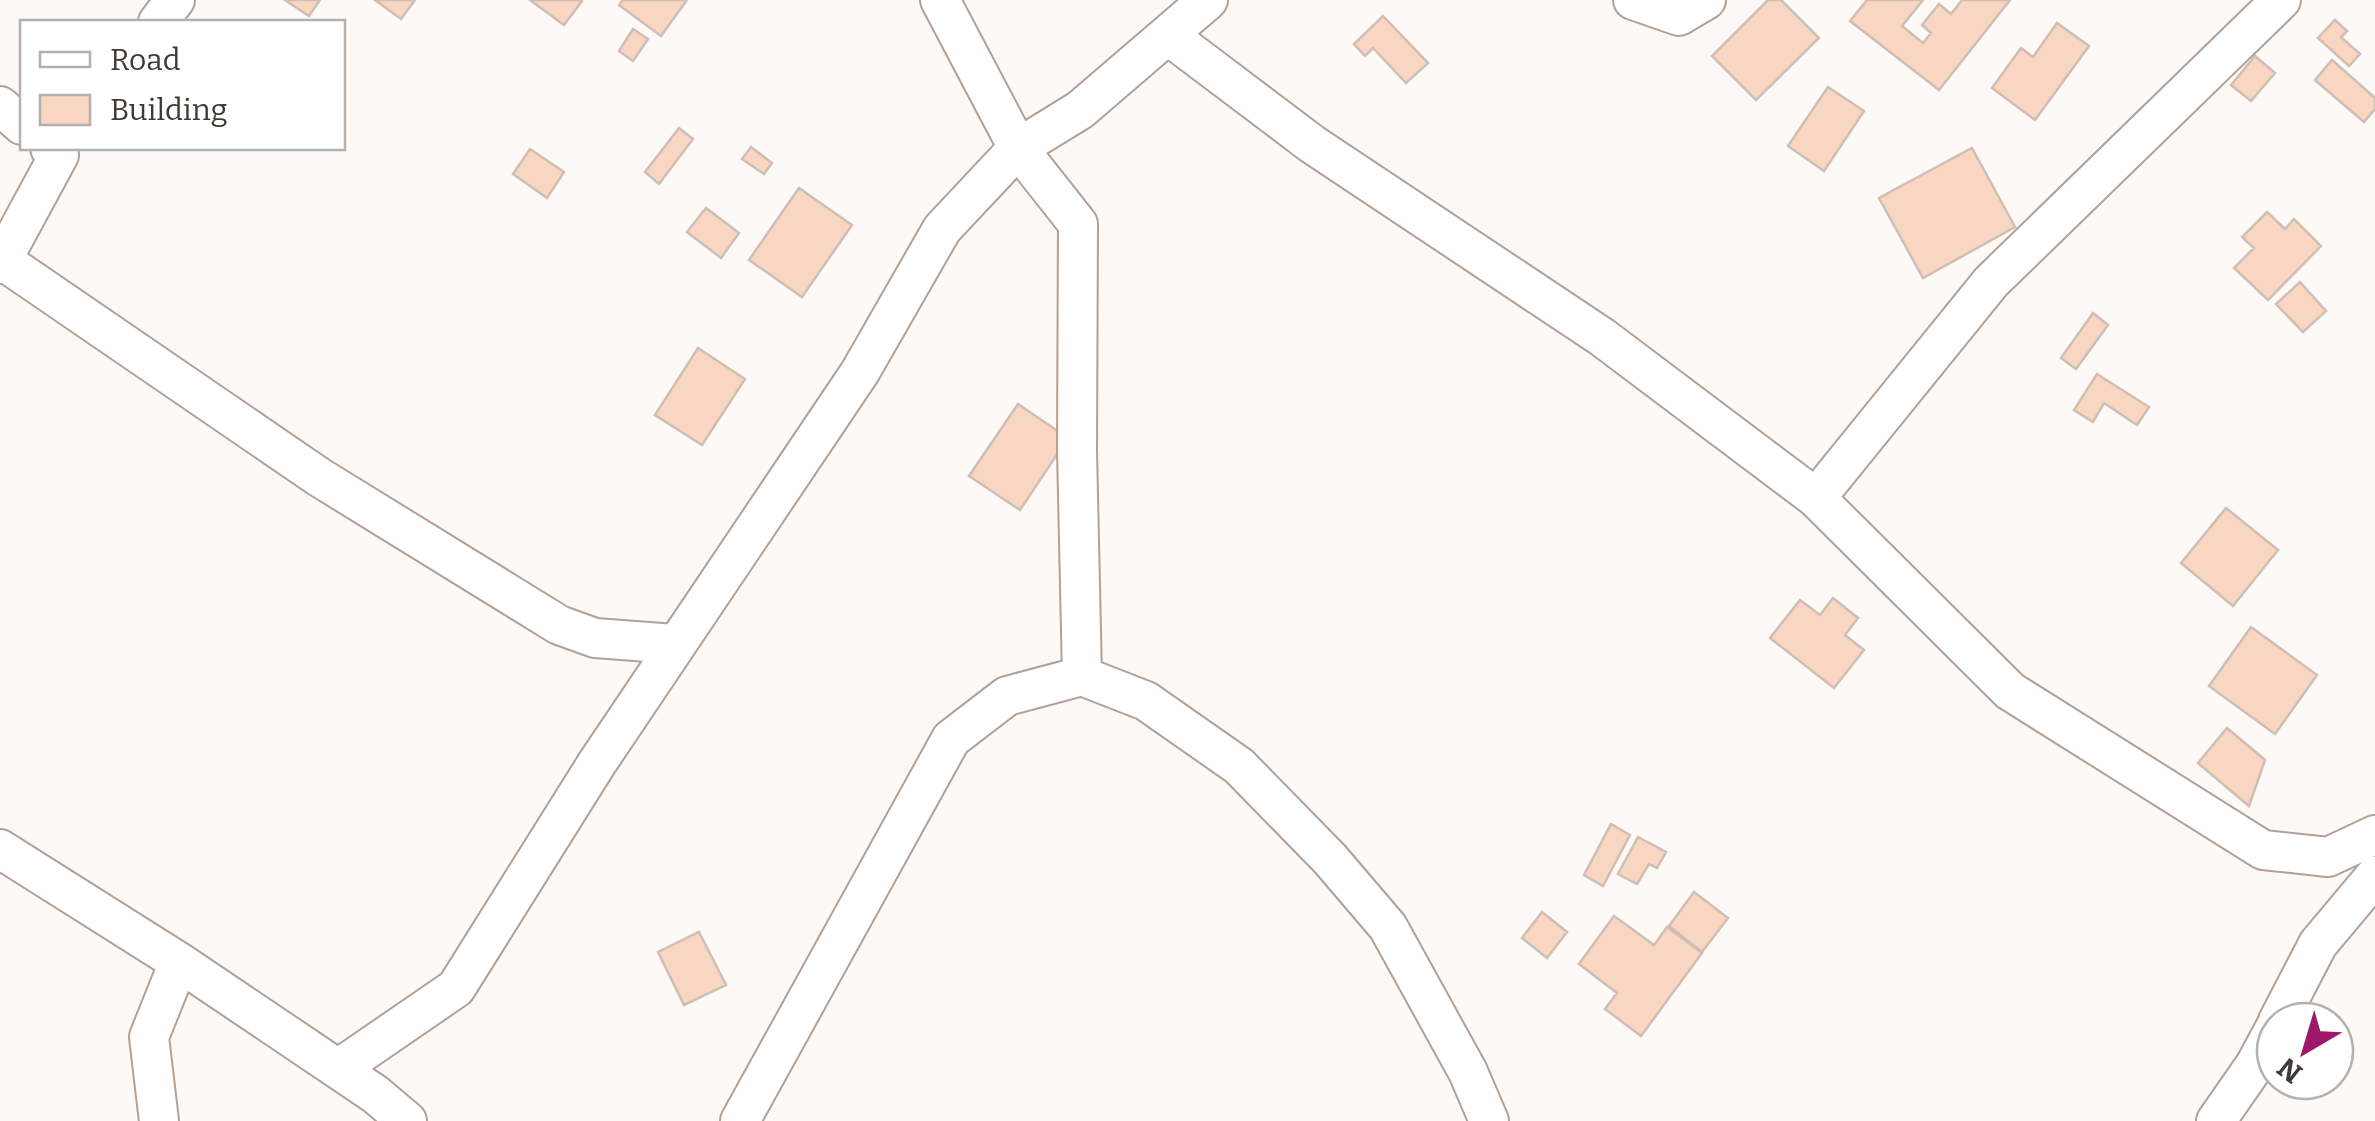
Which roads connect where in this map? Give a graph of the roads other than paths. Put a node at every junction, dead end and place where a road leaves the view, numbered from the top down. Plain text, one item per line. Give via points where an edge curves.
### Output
1 (175, 0) edge
2 (940, 0) edge
3 (1208, 0) edge
4 (1633, 0) edge
5 (1706, 0) edge
6 (2281, 0) edge
7 (160, 20) edge
8 (1169, 36) junction
9 (0, 106) edge
10 (20, 123) edge
11 (1018, 148) junction
12 (57, 150) edge
13 (1, 262) edge
14 (1816, 498) junction
15 (675, 644) junction
16 (1082, 676) junction
17 (2375, 835) edge
18 (0, 849) edge
19 (2375, 876) edge
20 (178, 962) junction
21 (2289, 1001) edge
22 (2255, 1066) edge
23 (338, 1069) junction
24 (159, 1121) edge
25 (407, 1121) edge
26 (740, 1121) edge
27 (1489, 1121) edge
28 (2216, 1121) edge

1 - 7 street
2 - 11 street
3 - 8 street
4 - 5 street via 1679,16
6 - 14 street via 1991,282
8 - 11 street via 1080,110
8 - 14 street via 1312,144 1602,337
9 - 10 street
11 - 15 street via 942,229 860,372
11 - 16 street via 1078,224
12 - 13 street
13 - 15 street via 319,477 558,625 595,638
14 - 17 street via 2010,691 2263,850 2328,857
15 - 23 street via 456,988
16 - 26 street via 1006,696 951,739
16 - 27 street via 1146,701 1239,766 1330,859 1388,926
18 - 20 street
19 - 21 street via 2318,944
20 - 23 street
20 - 24 street via 149,1038
22 - 28 street
23 - 25 street

